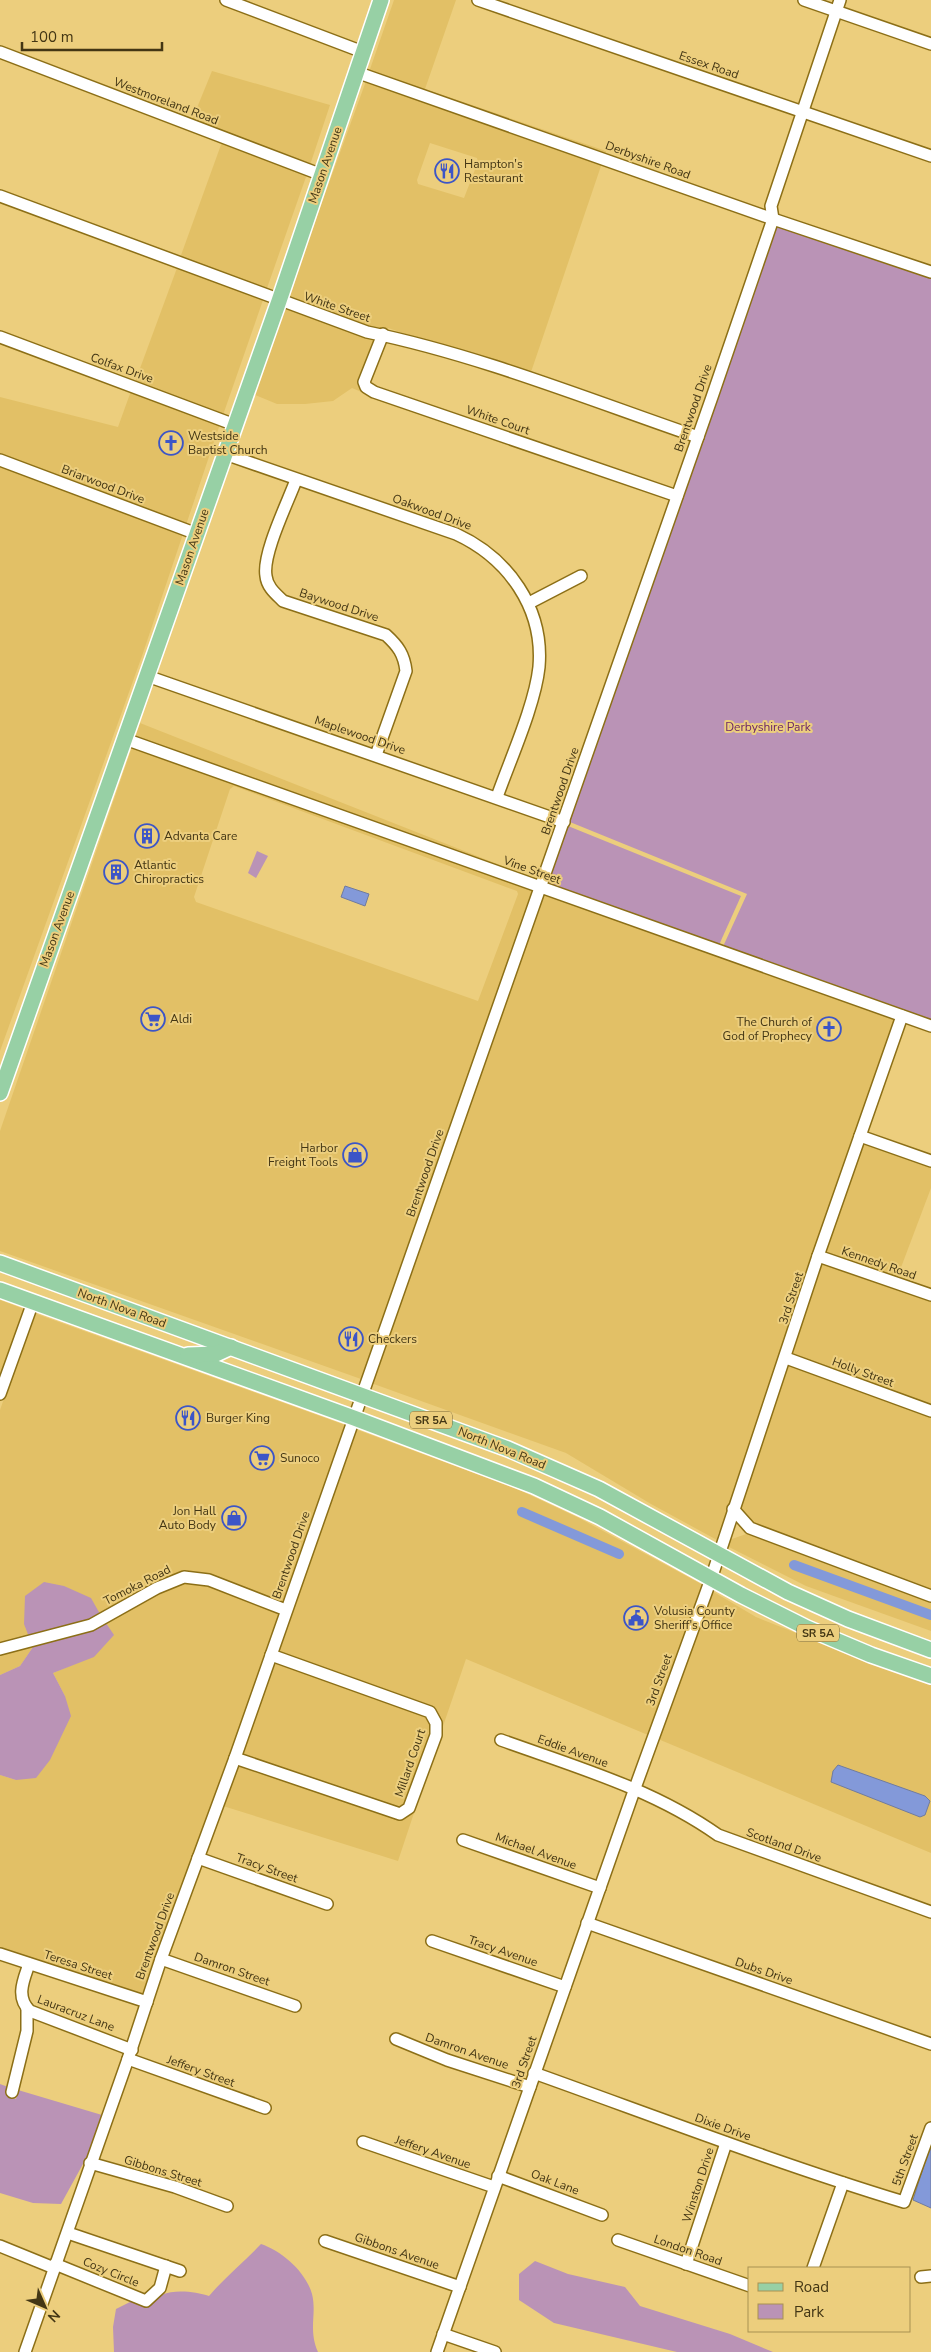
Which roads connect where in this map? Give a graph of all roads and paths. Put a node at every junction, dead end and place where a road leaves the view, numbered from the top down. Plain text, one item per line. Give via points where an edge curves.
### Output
1 (226, 0) edge
2 (381, 0) edge
3 (478, 0) edge
4 (804, 0) edge
5 (838, 6) edge
6 (931, 44) edge
7 (0, 52) edge
8 (363, 52) junction
9 (356, 72) junction
10 (802, 112) junction
11 (931, 156) edge
12 (322, 175) junction
13 (0, 196) edge
14 (772, 220) junction
15 (931, 272) edge
16 (279, 301) junction
17 (383, 334) junction
18 (0, 337) edge
19 (235, 425) junction
20 (698, 437) junction
21 (225, 454) junction
22 (0, 460) edge
23 (296, 480) junction
24 (677, 496) junction
25 (197, 534) junction
26 (581, 576) dead end
27 (529, 603) junction
28 (147, 676) junction
29 (125, 740) junction
30 (376, 755) junction
31 (497, 797) junction
32 (564, 822) junction
33 (541, 888) junction
34 (902, 1016) junction
35 (931, 1026) edge
36 (0, 1093) edge
37 (860, 1136) junction
38 (931, 1161) edge
39 (818, 1256) junction
40 (0, 1263) edge
41 (0, 1290) edge
42 (931, 1295) edge
43 (33, 1302) junction
44 (230, 1348) junction
45 (181, 1356) junction
46 (786, 1358) junction
47 (0, 1394) edge
48 (361, 1395) junction
49 (931, 1411) edge
50 (354, 1418) junction
51 (733, 1509) junction
52 (750, 1528) junction
53 (724, 1536) junction
54 (718, 1555) junction
55 (710, 1579) junction
56 (931, 1596) edge
57 (286, 1610) junction
58 (0, 1649) edge
59 (931, 1650) edge
60 (271, 1655) junction
61 (931, 1676) edge
62 (502, 1740) dead end
63 (235, 1758) junction
64 (635, 1788) junction
65 (463, 1840) dead end
66 (198, 1858) junction
67 (600, 1888) junction
68 (327, 1904) dead end
69 (931, 1912) edge
70 (587, 1923) junction
71 (432, 1941) dead end
72 (0, 1954) edge
73 (161, 1959) junction
74 (29, 1964) junction
75 (564, 1987) junction
76 (147, 2002) junction
77 (295, 2006) dead end
78 (27, 2008) junction
79 (396, 2039) dead end
80 (931, 2044) edge
81 (130, 2054) junction
82 (534, 2073) junction
83 (530, 2086) junction
84 (12, 2092) dead end
85 (265, 2108) dead end
86 (931, 2128) edge
87 (363, 2142) dead end
88 (726, 2143) junction
89 (90, 2163) junction
90 (498, 2176) junction
91 (843, 2183) junction
92 (494, 2187) junction
93 (904, 2202) joint
94 (227, 2206) dead end
95 (602, 2215) dead end
96 (68, 2233) junction
97 (618, 2240) dead end
98 (325, 2241) dead end
99 (0, 2246) edge
100 (686, 2264) junction
101 (54, 2266) junction
102 (166, 2266) junction
103 (813, 2267) edge
104 (180, 2271) dead end
105 (748, 2285) edge
106 (460, 2287) junction
107 (444, 2334) junction
108 (25, 2352) edge
109 (437, 2352) edge
110 (495, 2352) edge

1 - 8 street
2 - 8 main road, Mason Avenue
3 - 10 street, Essex Road
4 - 5 street
5 - 6 street
5 - 10 street, Brentwood Drive
7 - 12 street, Westmoreland Road
8 - 9 main road, Mason Avenue
9 - 12 main road, Mason Avenue
9 - 14 street, Derbyshire Road
10 - 11 street, Essex Road
10 - 14 street, Brentwood Drive via 771,206
12 - 16 main road, Mason Avenue
13 - 16 street, White Street
14 - 15 street, Derbyshire Road
14 - 20 street, Brentwood Drive
16 - 17 street, White Street via 367,332
16 - 19 main road, Mason Avenue
17 - 20 street, White Street
17 - 24 street, White Court via 364,382 374,392
18 - 19 street, Colfax Drive
19 - 21 main road, Mason Avenue
20 - 24 street, Brentwood Drive
21 - 23 street, Oakwood Drive
21 - 25 main road, Mason Avenue
22 - 25 street, Briarwood Drive
23 - 27 street, Oakwood Drive via 475,543 506,570
23 - 30 street, Baywood Drive via 271,545 266,577 271,589 283,601 386,635 398,645 406,671
24 - 32 street, Brentwood Drive
25 - 28 main road, Mason Avenue
26 - 27 street
27 - 31 street, Oakwood Drive via 539,647 539,668
28 - 29 main road, Mason Avenue
28 - 30 street, Maplewood Drive
29 - 33 street, Vine Street
29 - 36 main road, Mason Avenue
30 - 31 street, Maplewood Drive
31 - 32 street, Maplewood Drive
32 - 33 street, Brentwood Drive
33 - 34 street, Vine Street
33 - 48 street, Brentwood Drive
34 - 35 street, Vine Street
34 - 37 street, 3rd Street
37 - 38 street
37 - 39 street, 3rd Street
39 - 42 street, Kennedy Road
39 - 46 street, 3rd Street
40 - 44 main road, North Nova Road / SR 5A
41 - 43 main road, North Nova Road / SR 5A
43 - 45 main road, North Nova Road / SR 5A
43 - 47 street
44 - 45 main road via 216,1354
44 - 48 main road, North Nova Road / SR 5A
45 - 50 main road, North Nova Road / SR 5A
46 - 49 street, Holly Street
46 - 51 street, 3rd Street
48 - 50 street, Brentwood Drive
48 - 54 main road, North Nova Road / SR 5A via 479,1437 572,1476
50 - 55 main road, North Nova Road / SR 5A via 572,1503
50 - 57 street, Brentwood Drive
51 - 52 street
51 - 53 street, 3rd Street
52 - 53 street
52 - 56 street
53 - 54 street, 3rd Street
54 - 55 street, 3rd Street
54 - 59 main road, North Nova Road / SR 5A via 818,1606
55 - 61 main road, North Nova Road / SR 5A via 807,1628
55 - 64 street, 3rd Street
57 - 58 street, Tomoka Road via 209,1580 184,1577 157,1588 91,1625
57 - 60 street, Brentwood Drive
60 - 63 street, Brentwood Drive
60 - 63 street, Millard Court via 430,1712 436,1723 436,1735 409,1808 400,1814
62 - 64 street, Eddie Avenue
63 - 66 street, Brentwood Drive
64 - 67 street, 3rd Street
64 - 69 street, Scotland Drive via 691,1816 718,1835
65 - 67 street, Michael Avenue
66 - 68 street, Tracy Street
66 - 73 street, Brentwood Drive
67 - 70 street, 3rd Street
70 - 75 street, 3rd Street
70 - 80 street, Dubs Drive
71 - 75 street, Tracy Avenue
72 - 74 street, Teresa Street
73 - 76 street, Brentwood Drive
73 - 77 street, Damron Street
74 - 76 street, Teresa Street
74 - 78 street, Lauracruz Lane via 21,1989
75 - 82 street, 3rd Street
76 - 81 street, Brentwood Drive
78 - 81 street, Lauracruz Lane
78 - 84 street via 28,2031
79 - 83 street, Damron Avenue via 448,2060
81 - 85 street, Jeffery Street
81 - 89 street, Brentwood Drive
82 - 83 street, 3rd Street
82 - 88 street, Dixie Drive
83 - 90 street, 3rd Street
86 - 93 street, 5th Street
87 - 92 street, Jeffery Avenue
88 - 91 street, Dixie Drive
88 - 100 street, Winston Drive
89 - 94 street, Gibbons Street
89 - 96 street, Brentwood Drive
90 - 92 street, 3rd Street
90 - 95 street, Oak Lane
91 - 93 street, Dixie Drive
91 - 103 street
92 - 106 street, 3rd Street
96 - 101 street, Brentwood Drive
96 - 102 street, Cozy Circle
97 - 100 street, London Road
98 - 106 street, Gibbons Avenue
99 - 101 street
100 - 105 street, London Road
101 - 102 street, Cozy Circle via 146,2301 160,2288
101 - 108 street, Brentwood Drive
102 - 104 street, Cozy Circle
106 - 107 street, 3rd Street
107 - 109 street, 3rd Street
107 - 110 street

